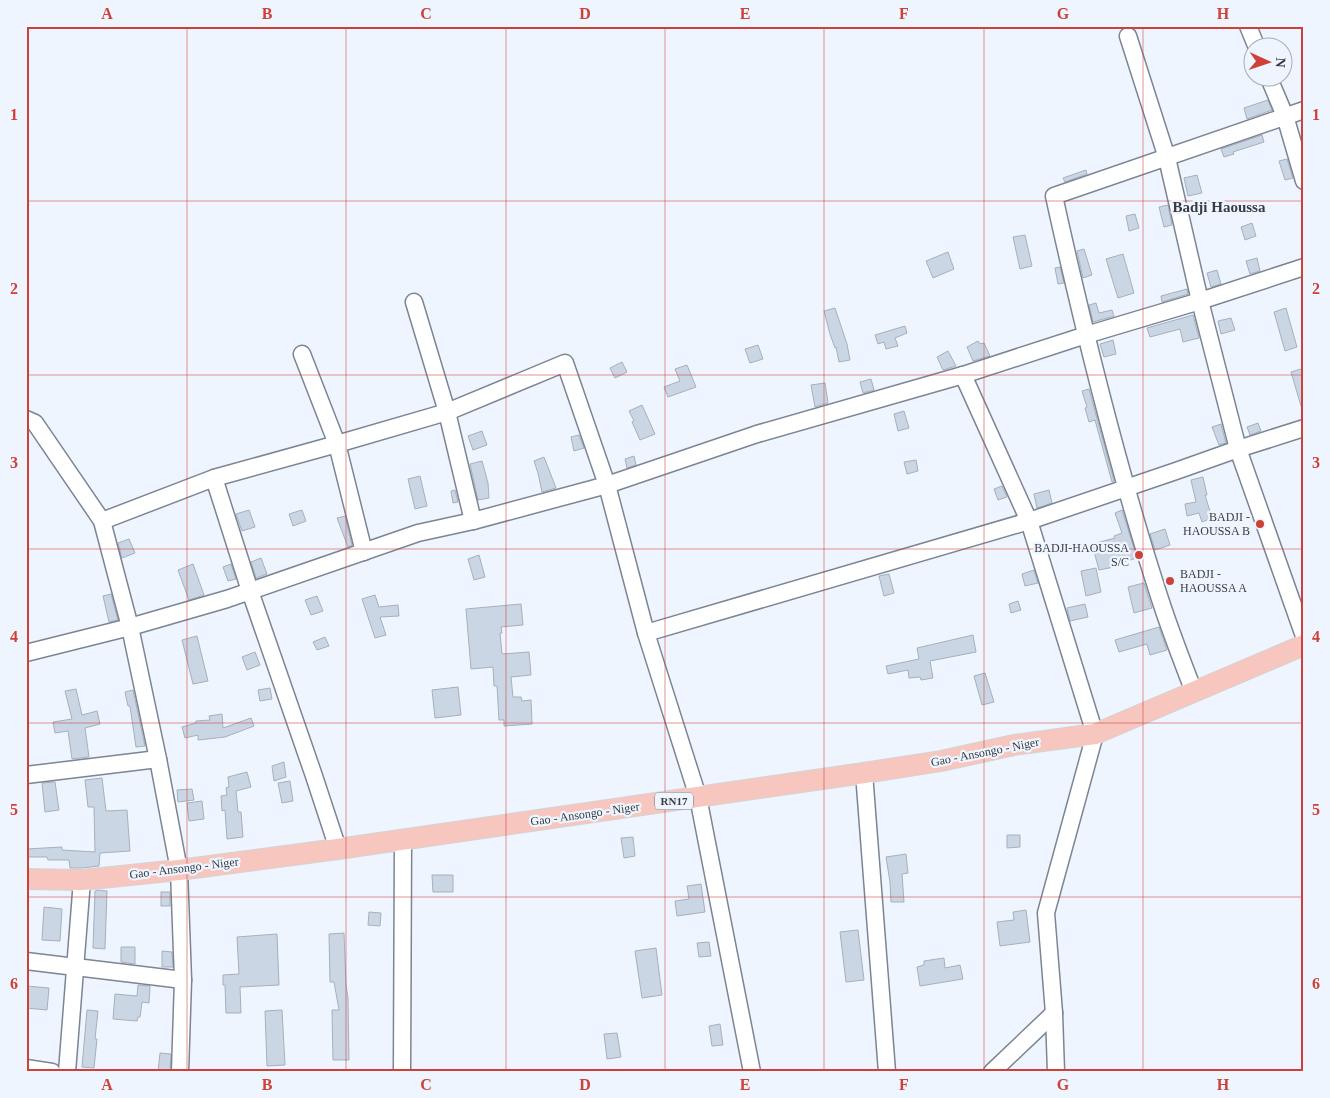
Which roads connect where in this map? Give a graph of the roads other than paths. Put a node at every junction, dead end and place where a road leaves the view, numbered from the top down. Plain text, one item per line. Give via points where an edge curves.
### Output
1 (1248, 26) edge
2 (1128, 36) dead end
3 (1253, 38) edge
4 (1273, 88) edge
5 (1304, 110) edge
6 (1285, 116) junction
7 (1167, 158) junction
8 (1304, 181) edge
9 (1304, 267) edge
10 (1200, 301) junction
11 (414, 302) dead end
12 (1086, 335) junction
13 (302, 354) dead end
14 (963, 375) junction
15 (447, 412) junction
16 (26, 419) edge
17 (1304, 428) edge
18 (337, 444) junction
19 (1238, 449) junction
20 (214, 478) junction
21 (607, 485) junction
22 (1126, 488) junction
23 (102, 520) junction
24 (473, 521) junction
25 (1029, 521) junction
26 (364, 552) junction
27 (250, 591) junction
28 (130, 627) junction
29 (646, 633) junction
30 (1304, 636) edge
31 (1304, 645) edge
32 (26, 653) edge
33 (1194, 692) junction
34 (1095, 734) junction
35 (158, 758) junction
36 (864, 773) junction
37 (26, 775) edge
38 (698, 797) junction
39 (403, 840) junction
40 (338, 849) junction
41 (179, 870) junction
42 (26, 879) edge
43 (82, 880) junction
44 (26, 961) edge
45 (75, 967) junction
46 (183, 980) junction
47 (1054, 1013) junction
48 (26, 1068) edge
49 (52, 1072) edge
50 (68, 1072) edge
51 (180, 1072) edge
52 (402, 1072) edge
53 (752, 1072) edge
54 (887, 1072) edge
55 (992, 1072) edge
56 (1056, 1072) edge

1 - 3 street
2 - 7 street
4 - 6 street
5 - 6 street
6 - 7 street
6 - 8 street
7 - 10 street
7 - 12 street via 1054,196
9 - 10 street
10 - 12 street
10 - 19 street
11 - 15 street
12 - 14 street
12 - 22 street
13 - 18 street
14 - 21 street via 757,434
14 - 25 street
15 - 18 street
15 - 21 street via 565,363
15 - 24 street
16 - 23 street via 35,423
17 - 19 street
18 - 20 street
18 - 26 street
19 - 22 street
19 - 30 street
20 - 23 street
20 - 27 street
21 - 24 street
21 - 29 street
22 - 25 street
22 - 33 street via 1160,600
23 - 28 street
24 - 26 street via 418,533
25 - 29 street
25 - 34 street
26 - 27 street
27 - 28 street
27 - 40 street
28 - 32 street
28 - 35 street
29 - 38 street
31 - 33 main road, Gao - Ansongo - Niger / RN17
33 - 34 main road, Gao - Ansongo - Niger / RN17
34 - 36 main road, Gao - Ansongo - Niger / RN17 via 1014,745
34 - 47 street via 1046,913
35 - 37 street
35 - 41 street
36 - 38 main road, Gao - Ansongo - Niger / RN17
36 - 54 street
38 - 39 main road, Gao - Ansongo - Niger / RN17
38 - 53 street
39 - 40 main road, Gao - Ansongo - Niger / RN17
39 - 52 street
40 - 41 main road, Gao - Ansongo - Niger / RN17
41 - 43 main road, Gao - Ansongo - Niger / RN17
41 - 46 street
42 - 43 main road, Gao - Ansongo - Niger / RN17
43 - 45 street
44 - 45 street
45 - 46 street
45 - 50 street
46 - 51 street
47 - 55 street
47 - 56 street
48 - 49 street

